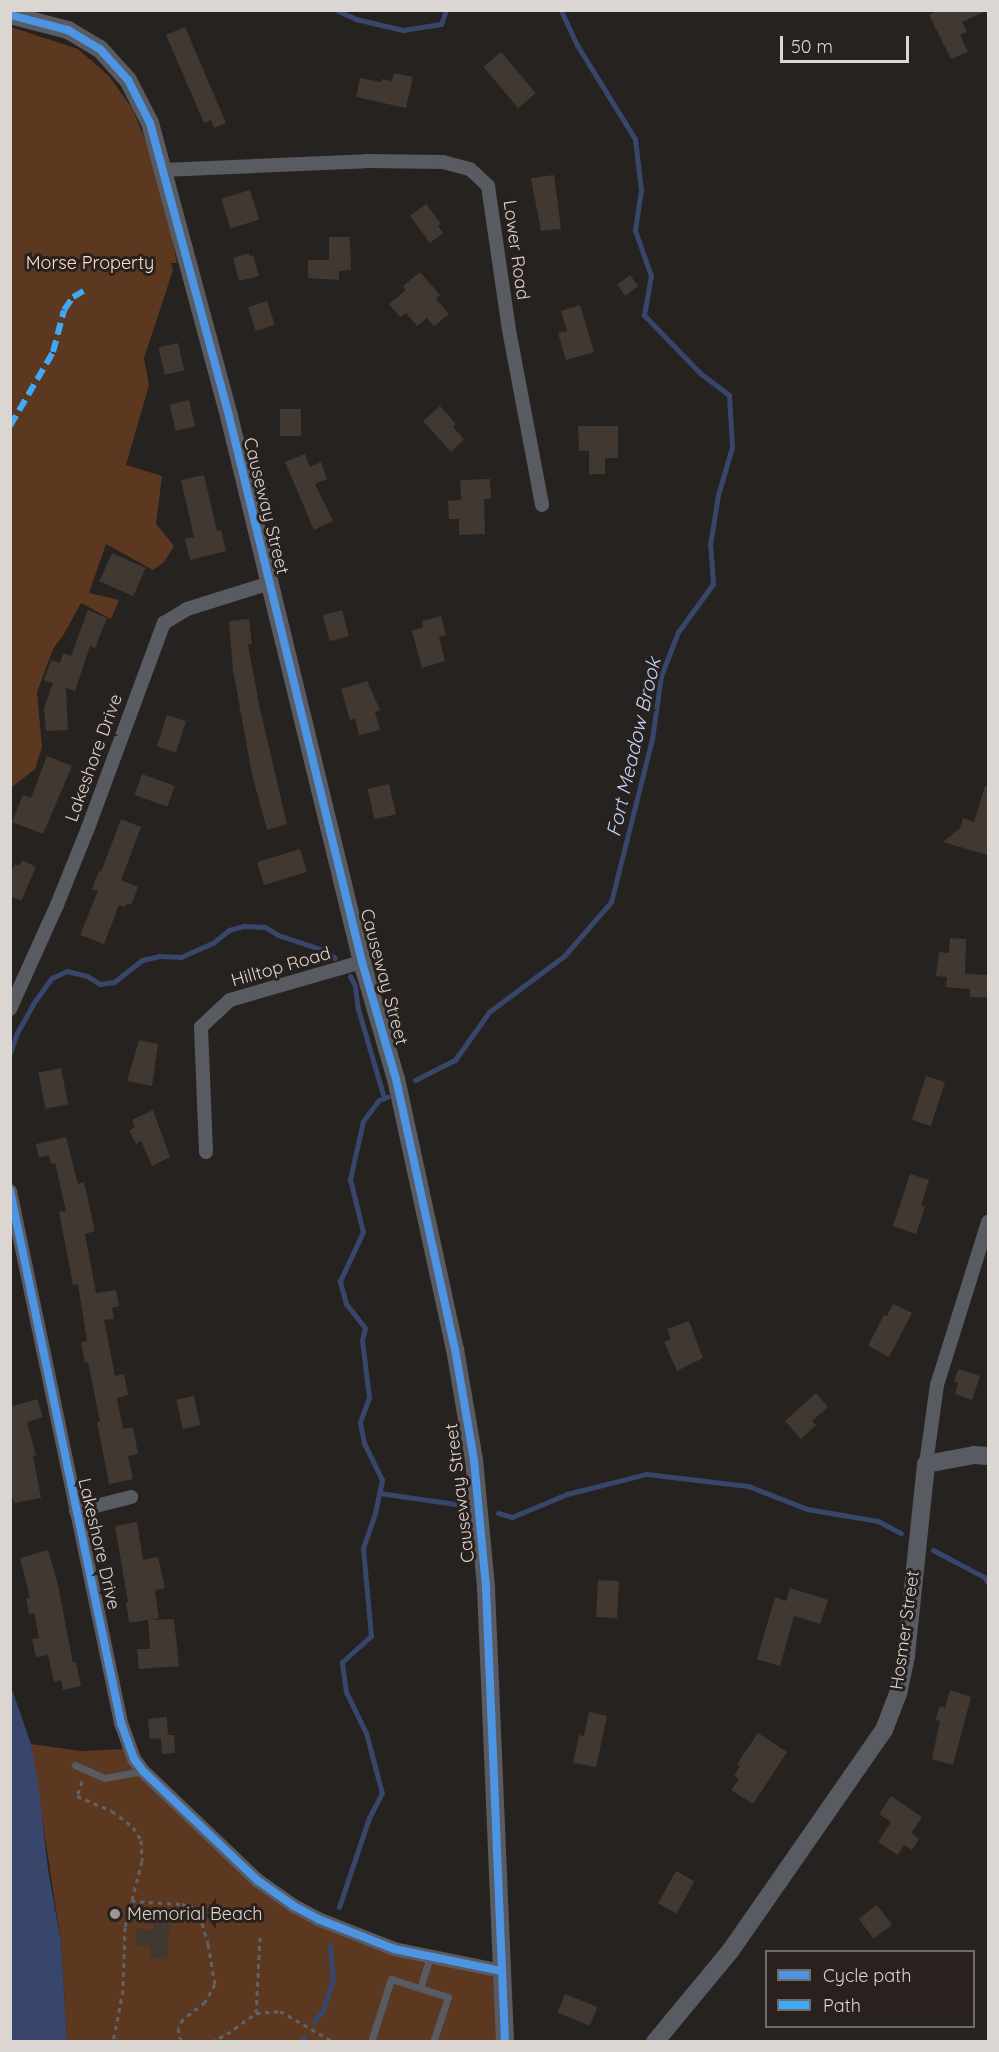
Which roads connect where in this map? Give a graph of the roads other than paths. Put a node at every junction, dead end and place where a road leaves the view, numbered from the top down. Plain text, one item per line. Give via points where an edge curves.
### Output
1 (10, 15) edge
2 (163, 170) junction
3 (542, 505) dead end
4 (270, 583) junction
5 (362, 962) junction
6 (10, 1009) edge
7 (206, 1152) dead end
8 (10, 1191) edge
9 (988, 1222) edge
10 (988, 1456) edge
11 (926, 1464) junction
12 (131, 1497) dead end
13 (76, 1511) junction
14 (75, 1765) dead end
15 (143, 1771) junction
16 (430, 1957) junction
17 (501, 1971) junction
18 (420, 1988) junction
19 (371, 2042) edge
20 (434, 2042) edge
21 (505, 2042) edge
22 (655, 2042) edge

1 - 2 street, Causeway Street via 68,30 100,49 128,80 150,123
2 - 3 street, Lower Road via 366,161 444,162 470,169 488,186 509,330
2 - 4 street, Causeway Street
4 - 5 street, Causeway Street
4 - 6 street, Lakeshore Drive via 187,609 164,623 79,850
5 - 7 street, Hilltop Road via 230,1000 201,1028
5 - 17 street, Causeway Street via 396,1079 455,1349 474,1460 486,1588
8 - 13 street, Lakeshore Drive
9 - 11 street, Hosmer Street via 937,1385
10 - 11 street
11 - 22 street, Hosmer Street via 906,1656 898,1694 884,1730 731,1950
12 - 13 street
13 - 15 street, Lakeshore Drive via 121,1724 128,1749
14 - 15 lane via 104,1778
15 - 16 street, Lakeshore Drive via 275,1894 318,1919 371,1941
16 - 17 street, Lakeshore Drive
16 - 18 lane
17 - 21 street, Causeway Street
18 - 19 lane via 391,1979
18 - 20 lane via 448,1997

